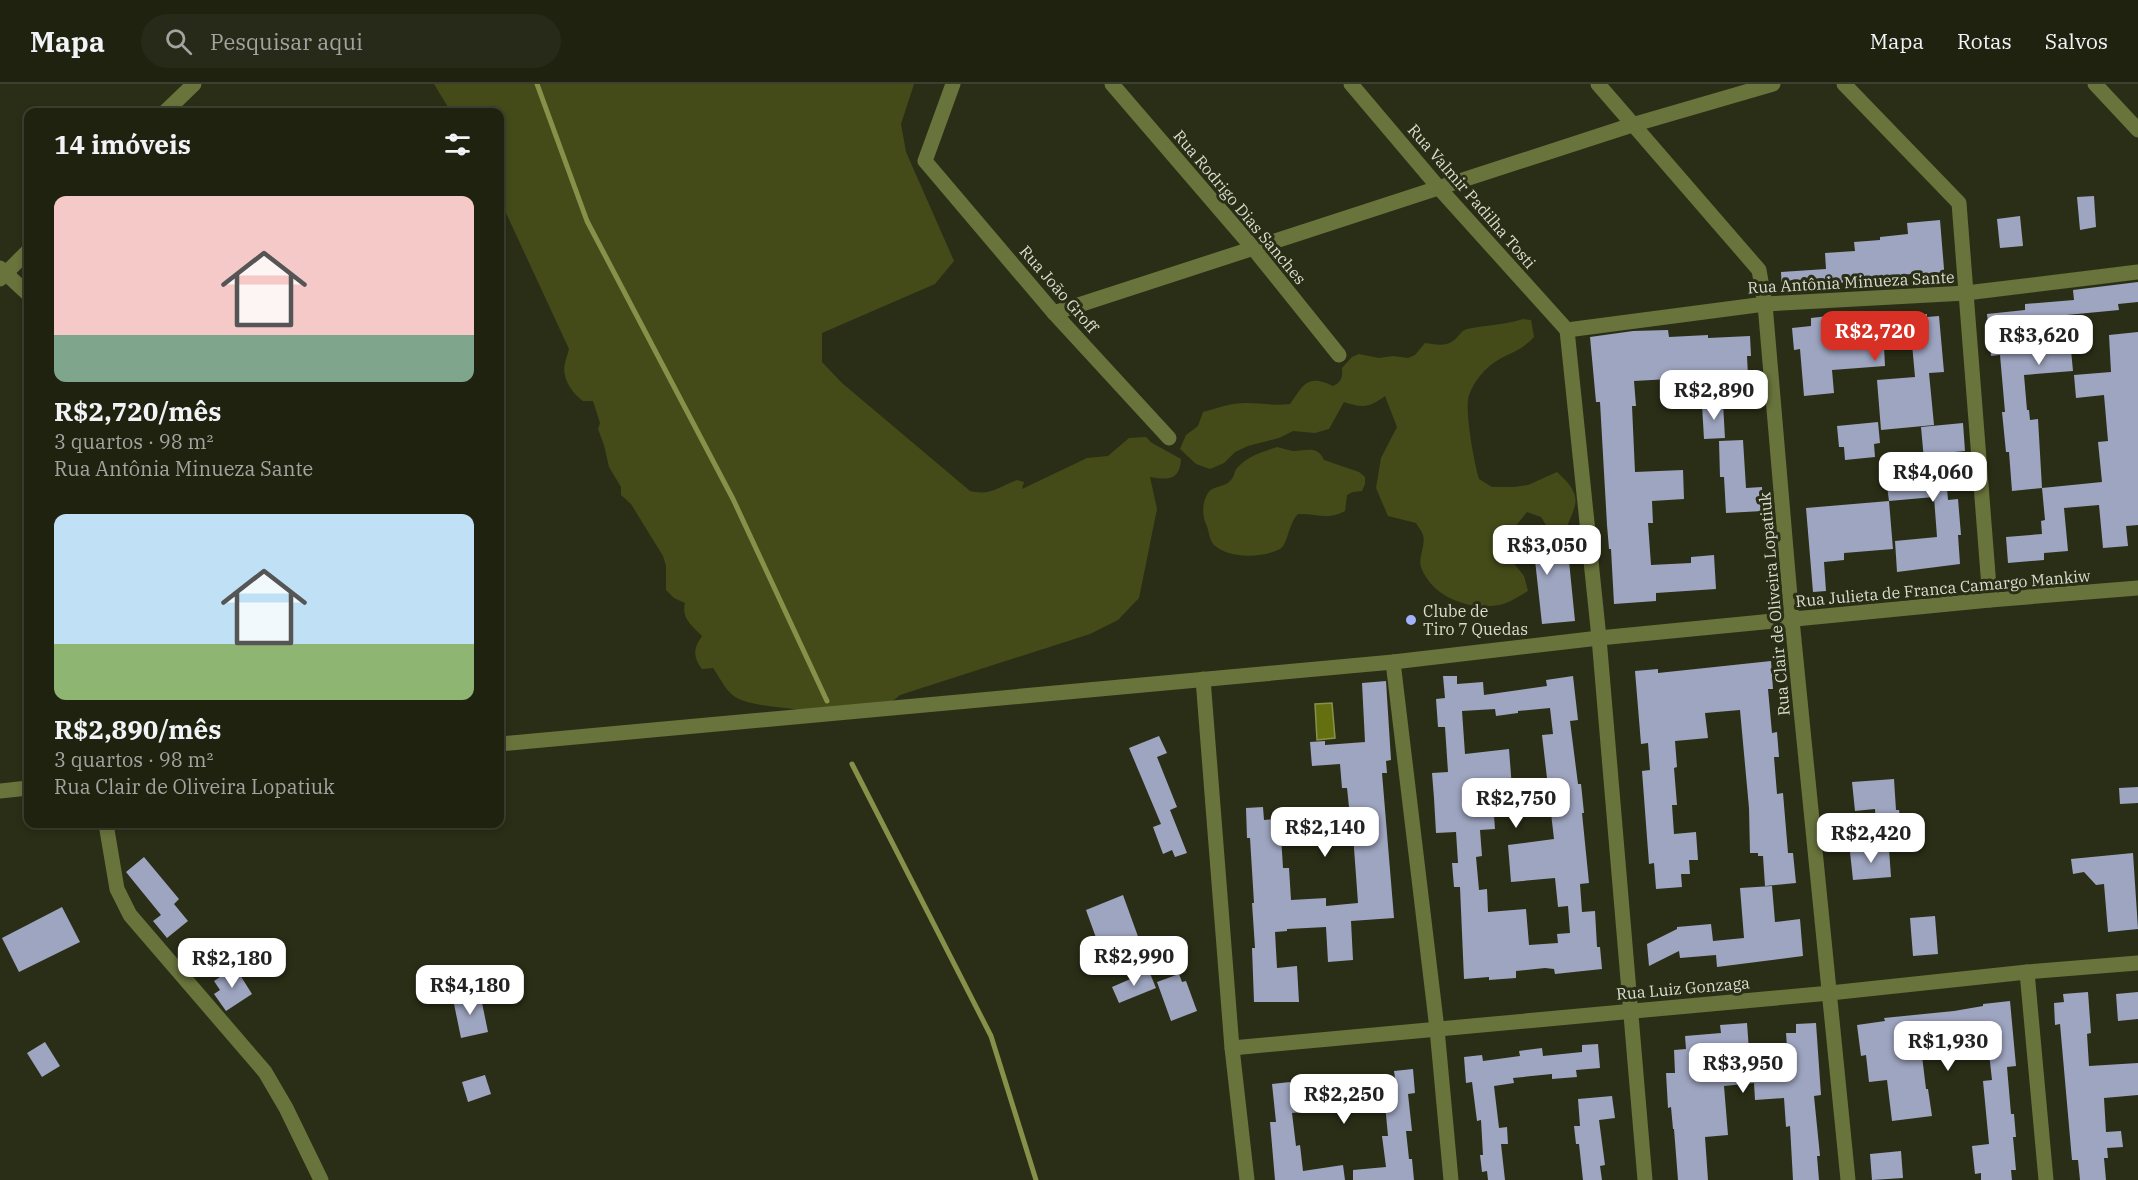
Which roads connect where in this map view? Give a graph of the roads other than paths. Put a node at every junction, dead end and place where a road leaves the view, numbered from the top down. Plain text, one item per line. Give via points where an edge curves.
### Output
1 (194, 84) edge
2 (953, 84) edge
3 (1112, 84) edge
4 (1351, 84) edge
5 (1598, 84) edge
6 (1773, 84) edge
7 (1844, 84) edge
8 (2095, 84) edge
9 (169, 108) edge
10 (1632, 125) junction
11 (2138, 130) edge
12 (1440, 188) junction
13 (1253, 248) junction
14 (24, 255) edge
15 (2138, 272) edge
16 (2, 274) edge
17 (24, 291) edge
18 (1966, 293) junction
19 (1765, 304) junction
20 (1054, 313) junction
21 (1567, 330) junction
22 (1339, 355) dead end
23 (1168, 438) dead end
24 (2138, 588) edge
25 (1990, 600) junction
26 (1792, 620) junction
27 (1599, 638) junction
28 (1393, 662) junction
29 (1203, 679) junction
30 (504, 744) edge
31 (24, 788) edge
32 (0, 791) edge
33 (107, 828) edge
34 (2138, 963) edge
35 (2027, 972) junction
36 (1830, 993) junction
37 (1630, 1011) junction
38 (1437, 1029) junction
39 (1232, 1048) junction
40 (321, 1180) edge
41 (1247, 1180) edge
42 (1450, 1180) edge
43 (1645, 1180) edge
44 (1848, 1180) edge
45 (2046, 1180) edge

1 - 9 street
2 - 20 street, Rua João Groff via 926,161
3 - 13 street, Rua Rodrigo Dias Sanches
4 - 12 street, Rua Valmir Padilha Tosti
5 - 10 street, Rua Clair de Oliveira Lopatiuk
6 - 10 street
7 - 18 street via 1959,203
8 - 11 street
10 - 12 street
10 - 19 street, Rua Clair de Oliveira Lopatiuk via 1759,270
12 - 13 street
12 - 21 street, Rua Valmir Padilha Tosti
13 - 20 street
13 - 22 street, Rua Rodrigo Dias Sanches
14 - 16 street
15 - 18 street, Rua Antônia Minueza Sante
16 - 17 street
18 - 19 street, Rua Antônia Minueza Sante
18 - 25 street
19 - 21 street, Rua Antônia Minueza Sante
19 - 26 street, Rua Clair de Oliveira Lopatiuk
20 - 23 street, Rua João Groff
21 - 27 street
24 - 25 street, Rua Julieta de Franca Camargo Mankiw
25 - 26 street, Rua Julieta de Franca Camargo Mankiw
26 - 27 street, Rua Julieta de Franca Camargo Mankiw
26 - 36 street, Rua Clair de Oliveira Lopatiuk
27 - 28 street, Rua Julieta de Franca Camargo Mankiw
27 - 37 street
28 - 29 street, Rua Julieta de Franca Camargo Mankiw
28 - 38 street
29 - 30 street, Rua Julieta de Franca Camargo Mankiw
29 - 39 street
31 - 32 street
33 - 40 street via 117,889 130,915 265,1071
34 - 35 street, Rua Luiz Gonzaga
35 - 36 street, Rua Luiz Gonzaga
35 - 45 street
36 - 37 street, Rua Luiz Gonzaga
36 - 44 street, Rua Clair de Oliveira Lopatiuk
37 - 38 street, Rua Luiz Gonzaga
37 - 43 street
38 - 39 street, Rua Luiz Gonzaga
38 - 42 street
39 - 41 street

